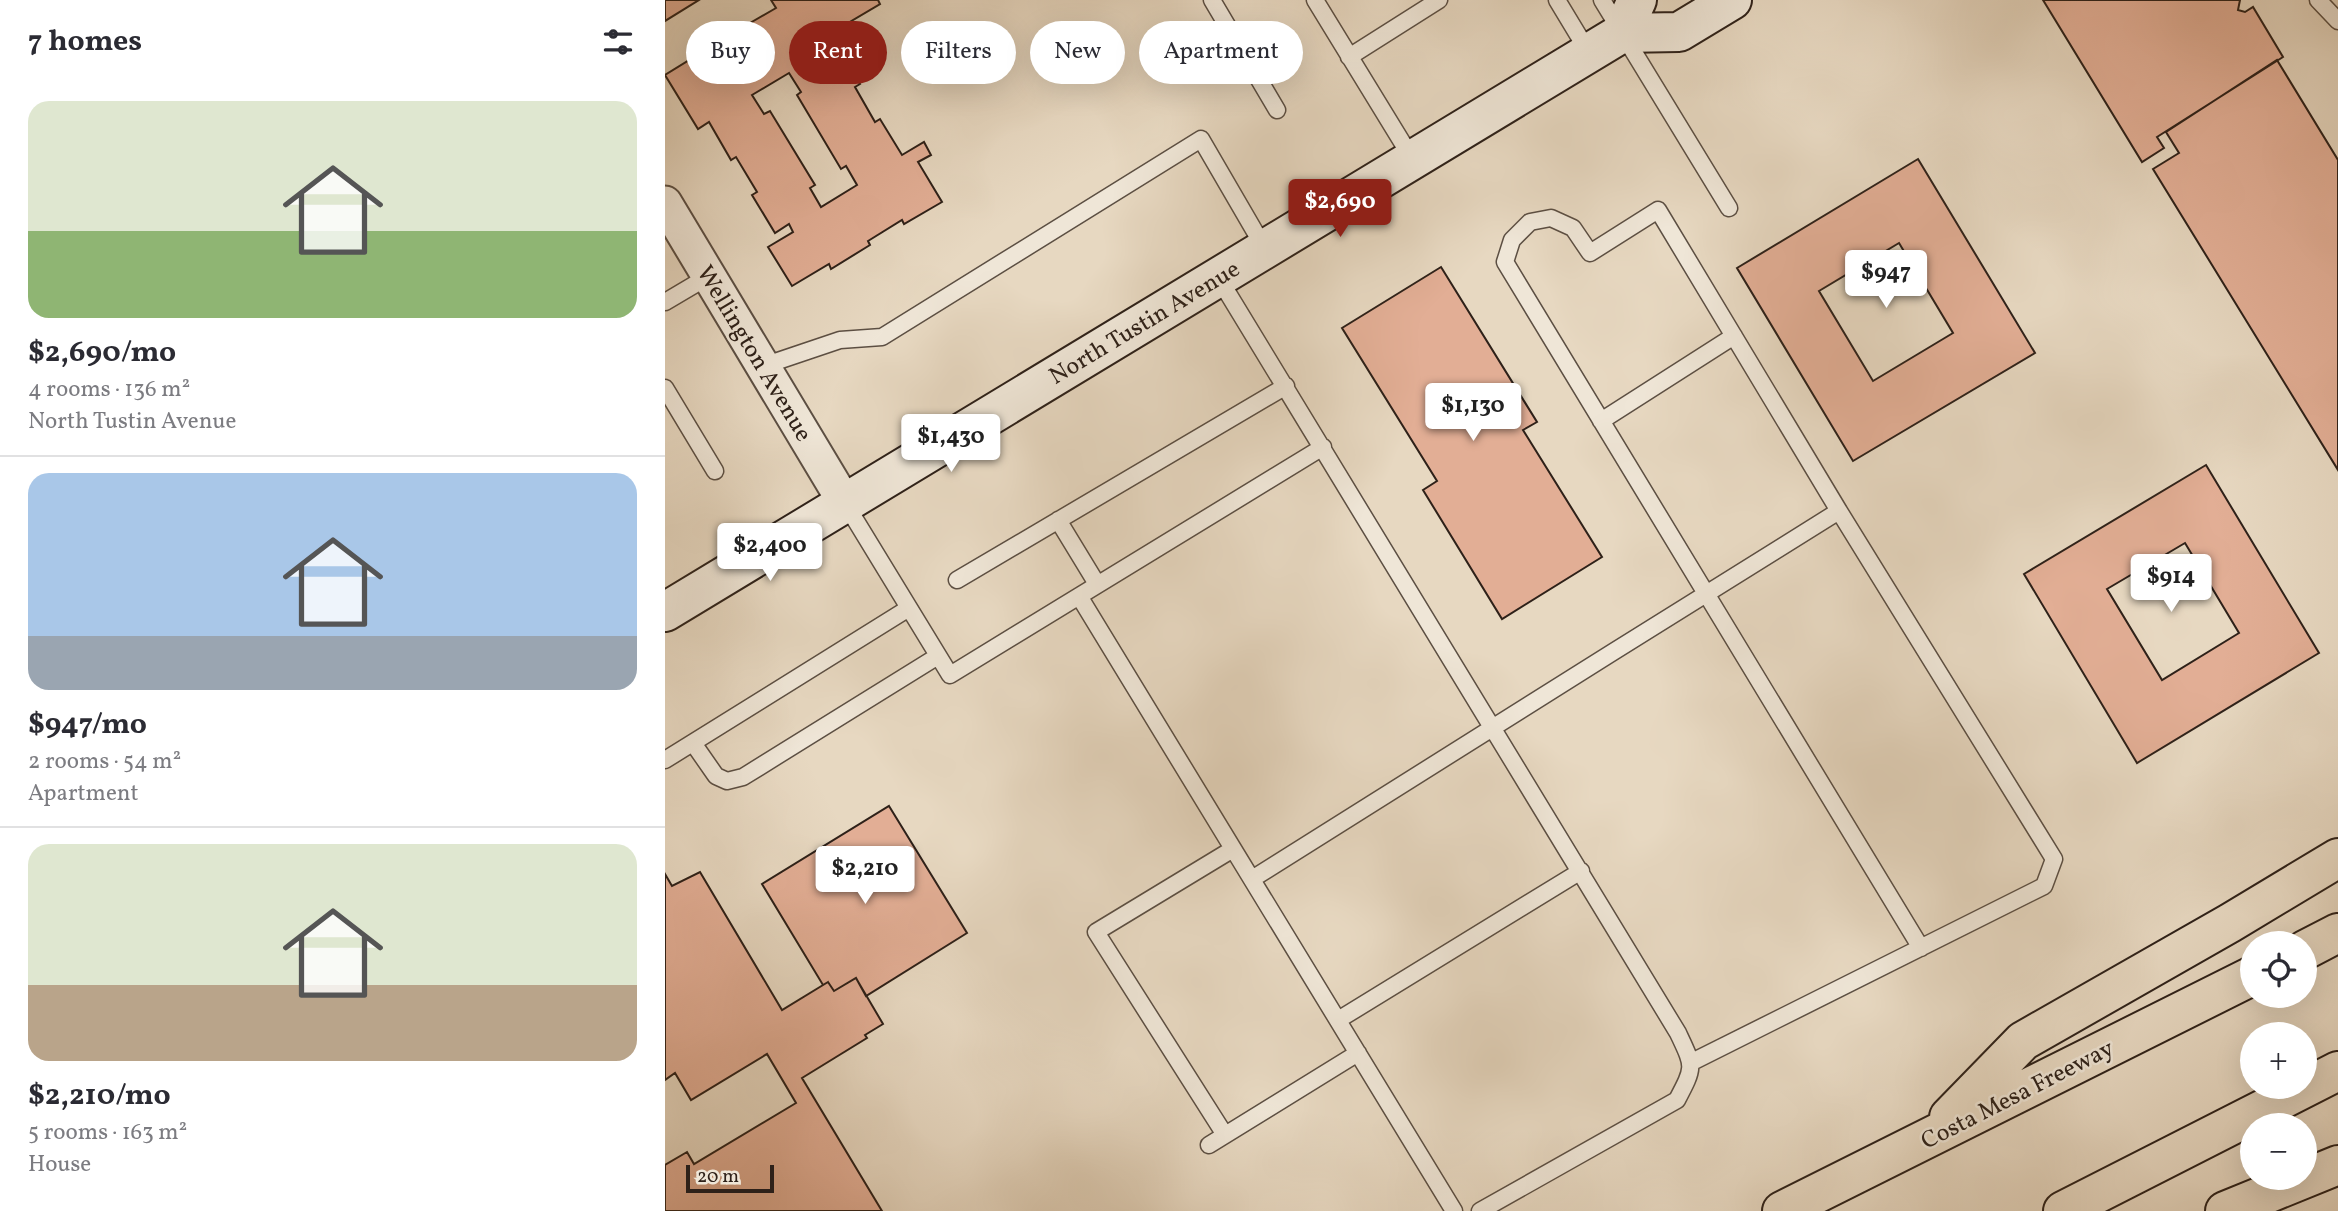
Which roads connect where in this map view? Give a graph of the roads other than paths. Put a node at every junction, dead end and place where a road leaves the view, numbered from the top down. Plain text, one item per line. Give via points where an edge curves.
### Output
1 (1212, 0) edge
2 (1315, 0) edge
3 (1439, 0) edge
4 (1557, 0) edge
5 (1602, 0) edge
6 (1731, 0) edge
7 (2318, 0) edge
8 (1630, 16) edge
9 (2338, 21) edge
10 (1589, 53) junction
11 (1349, 57) junction
12 (1277, 110) dead end
13 (1413, 160) junction
14 (665, 203) edge
15 (1729, 208) dead end
16 (1265, 249) junction
17 (709, 276) junction
18 (1218, 277) junction
19 (665, 302) edge
20 (1734, 337) junction
21 (763, 366) junction
22 (1286, 386) junction
23 (665, 388) edge
24 (1601, 421) junction
25 (1323, 447) junction
26 (715, 471) dead end
27 (845, 503) junction
28 (1839, 510) junction
29 (1058, 520) junction
30 (957, 580) dead end
31 (1097, 584) junction
32 (1706, 594) junction
33 (1079, 596) junction
34 (909, 608) junction
35 (665, 612) edge
36 (938, 656) junction
37 (1493, 727) junction
38 (693, 743) junction
39 (665, 760) edge
40 (1233, 849) junction
41 (2338, 858) edge
42 (1580, 871) junction
43 (1252, 879) junction
44 (2338, 933) edge
45 (2317, 944) edge
46 (1921, 947) junction
47 (2240, 982) edge
48 (1338, 1020) junction
49 (1358, 1054) junction
50 (1692, 1062) junction
51 (2338, 1071) edge
52 (1225, 1135) junction
53 (1927, 1140) junction
54 (1209, 1145) dead end
55 (2338, 1165) edge
56 (1454, 1211) edge
57 (1480, 1211) edge
58 (1782, 1211) edge
59 (2063, 1211) edge
60 (2225, 1211) edge

1 - 12 lane
2 - 11 lane
3 - 11 lane
4 - 10 lane
5 - 8 lane
6 - 8 main road via 1679,32
7 - 9 lane
8 - 10 main road, North Tustin Avenue
8 - 15 lane
10 - 13 main road, North Tustin Avenue
11 - 13 lane
13 - 16 main road, North Tustin Avenue
14 - 17 street, Wellington Avenue
16 - 18 main road, North Tustin Avenue
16 - 21 lane via 1201,139 882,337 840,340
17 - 19 lane
17 - 21 street, Wellington Avenue
18 - 22 lane
18 - 27 main road, North Tustin Avenue
20 - 24 lane
20 - 24 lane via 1658,210 1590,253 1573,228 1551,218 1530,222 1512,240 1505,262
20 - 28 lane
21 - 27 street, Wellington Avenue
22 - 25 lane
22 - 29 lane
23 - 26 lane
24 - 32 lane
25 - 31 lane
25 - 37 lane
27 - 34 lane
27 - 35 main road, North Tustin Avenue
28 - 32 lane
28 - 46 lane via 2054,859 2044,886
29 - 30 lane
29 - 31 lane
31 - 33 lane
32 - 37 lane
32 - 46 lane
33 - 36 lane via 950,675
33 - 40 lane
34 - 36 lane
34 - 38 lane
36 - 38 lane via 743,777 727,781 716,776
37 - 42 lane
37 - 43 lane
38 - 39 lane
40 - 43 lane
40 - 52 lane via 1096,932
41 - 53 highway via 2023,1041
42 - 48 lane
42 - 50 lane
43 - 48 lane
44 - 45 highway
46 - 50 lane
47 - 53 highway, Costa Mesa Freeway
48 - 49 lane
49 - 52 lane
49 - 56 lane
50 - 57 lane via 1677,1100
51 - 59 highway
52 - 54 lane
53 - 58 highway, Costa Mesa Freeway
55 - 60 highway

